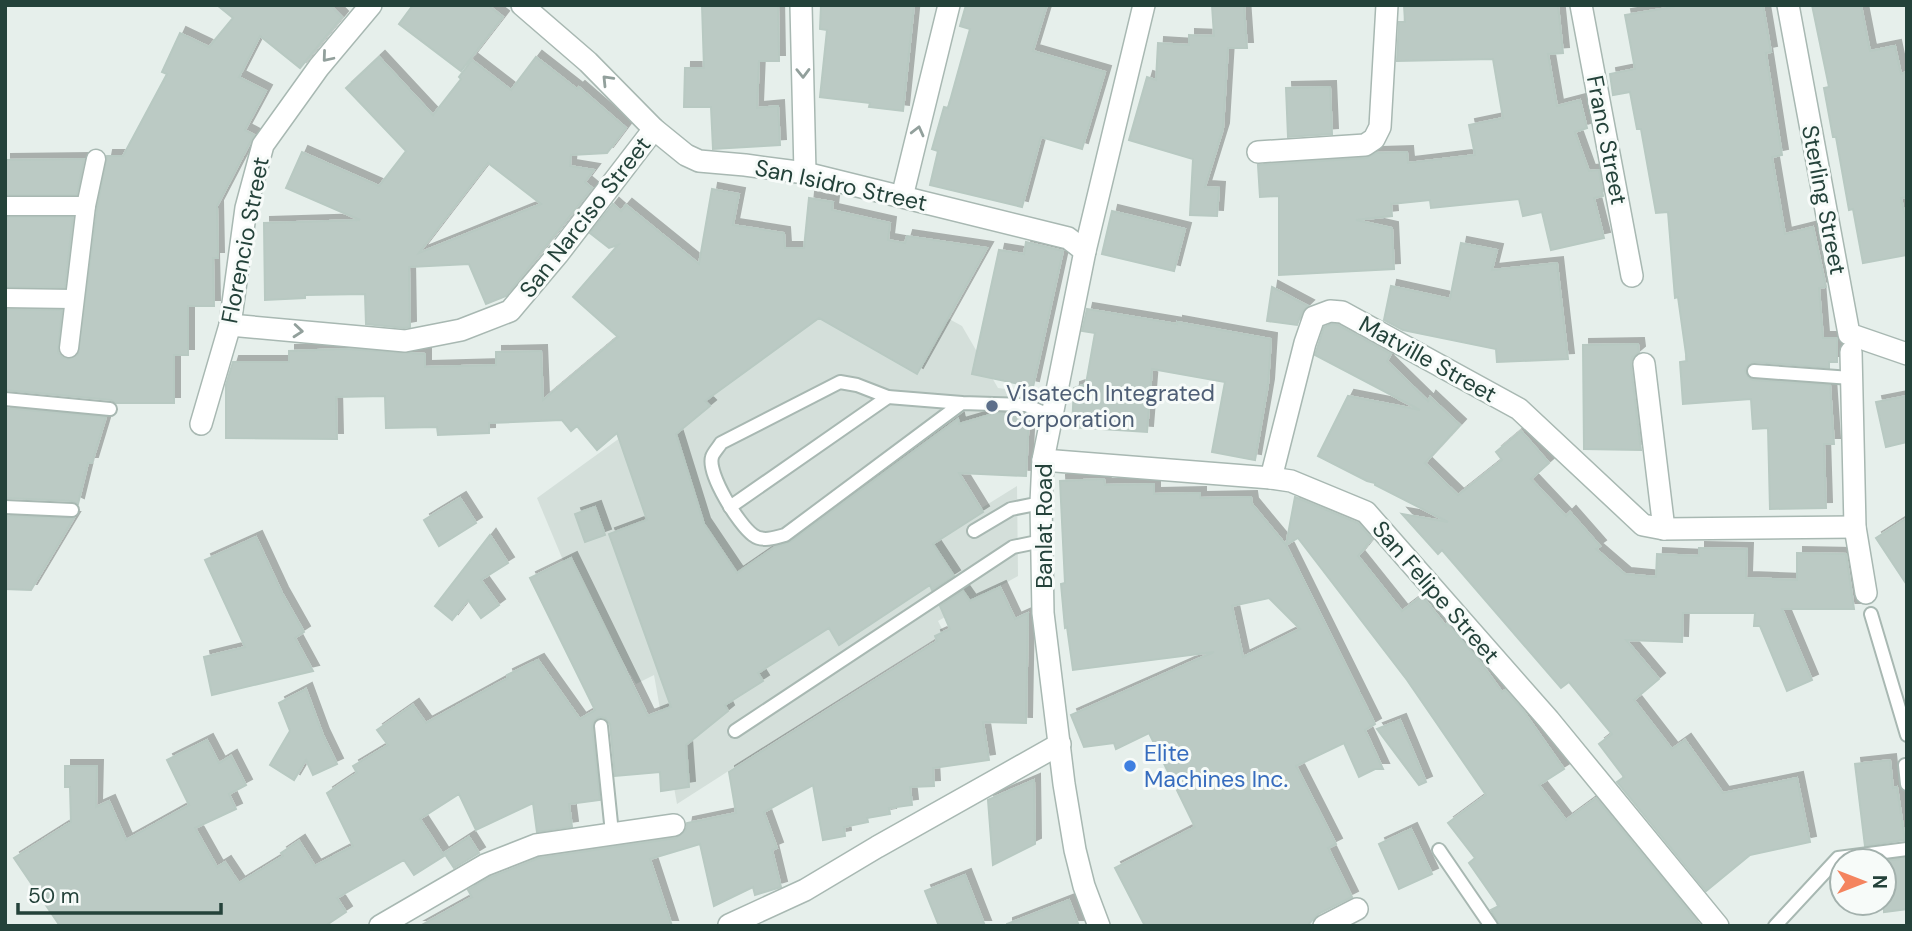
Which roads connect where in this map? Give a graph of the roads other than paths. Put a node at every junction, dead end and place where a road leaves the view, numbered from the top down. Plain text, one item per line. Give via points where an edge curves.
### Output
1 (371, 5) edge
2 (522, 5) edge
3 (801, 5) edge
4 (948, 5) edge
5 (1144, 5) edge
6 (1387, 5) edge
7 (1581, 5) edge
8 (1788, 5) edge
9 (654, 129) junction
10 (1258, 152) dead end
11 (96, 159) dead end
12 (804, 173) junction
13 (902, 197) junction
14 (5, 206) edge
15 (86, 206) junction
16 (1086, 251) junction
17 (1632, 276) dead end
18 (5, 298) edge
19 (74, 299) junction
20 (230, 325) junction
21 (1850, 343) junction
22 (69, 348) dead end
23 (1907, 354) edge
24 (1644, 364) dead end
25 (1754, 371) dead end
26 (1851, 378) junction
27 (888, 397) junction
28 (5, 400) edge
29 (962, 403) junction
30 (110, 408) dead end
31 (1051, 416) junction
32 (201, 424) dead end
33 (1042, 460) junction
34 (1271, 478) junction
35 (1041, 503) junction
36 (5, 507) edge
37 (730, 507) junction
38 (72, 510) dead end
39 (1855, 527) junction
40 (1664, 529) junction
41 (974, 531) dead end
42 (1042, 541) junction
43 (1868, 603) joint
44 (601, 726) dead end
45 (735, 731) dead end
46 (1907, 735) edge
47 (1060, 744) junction
48 (1905, 765) edge
49 (1907, 785) edge
50 (674, 825) dead end
51 (612, 833) junction
52 (1907, 849) edge
53 (1439, 850) dead end
54 (1357, 909) dead end
55 (729, 925) edge
56 (380, 926) edge
57 (1099, 926) edge
58 (1324, 926) edge
59 (1492, 926) edge
60 (1718, 926) edge
61 (1775, 926) edge

1 -> 20 street, Florencio Street via 263,145 246,208
9 -> 2 street, San Isidro Street via 588,62
3 -> 12 street
13 -> 4 street
5 - 16 street, Banlat Road
6 - 10 street via 1380,127 1374,139 1365,145
7 - 17 street, Franc Street
8 - 21 street, Sterling Street
9 - 12 street, San Isidro Street via 699,161
20 -> 9 street, San Narciso Street via 405,341 461,330 510,310
11 - 15 street
12 - 13 street, San Isidro Street
13 - 16 street, San Isidro Street via 1068,238
14 - 15 street
15 - 19 street
16 - 31 street, Banlat Road
18 - 19 street
19 - 22 street
20 - 32 street, Florencio Street
21 - 23 street
21 - 26 street
24 - 40 street
25 - 26 lane
26 - 39 street
27 - 29 lane
27 - 37 lane
27 - 37 lane via 840,382 721,443 712,457 712,470
28 - 30 lane
29 - 31 lane via 1026,405
29 - 37 lane via 785,535 771,540 754,536
31 - 33 street, Banlat Road
33 - 34 street, San Felipe Street
33 - 35 street, Banlat Road
34 - 40 street, Matville Street via 1314,317 1330,310 1342,312 1520,409 1643,525
34 - 60 street, San Felipe Street via 1291,481 1366,512 1549,720
35 - 41 lane via 1011,509
35 - 42 street, Banlat Road
36 - 38 lane
39 - 40 street, Matville Street
39 - 43 street
42 - 45 lane via 1013,547
42 - 47 street, Banlat Road via 1043,613
43 - 46 lane
44 - 51 lane
47 - 55 street via 805,890
47 - 57 street, Banlat Road via 1075,850
48 - 49 lane
50 - 51 street
51 - 56 street via 536,845 509,855
52 - 61 lane via 1838,858
53 - 59 lane
54 - 58 street

